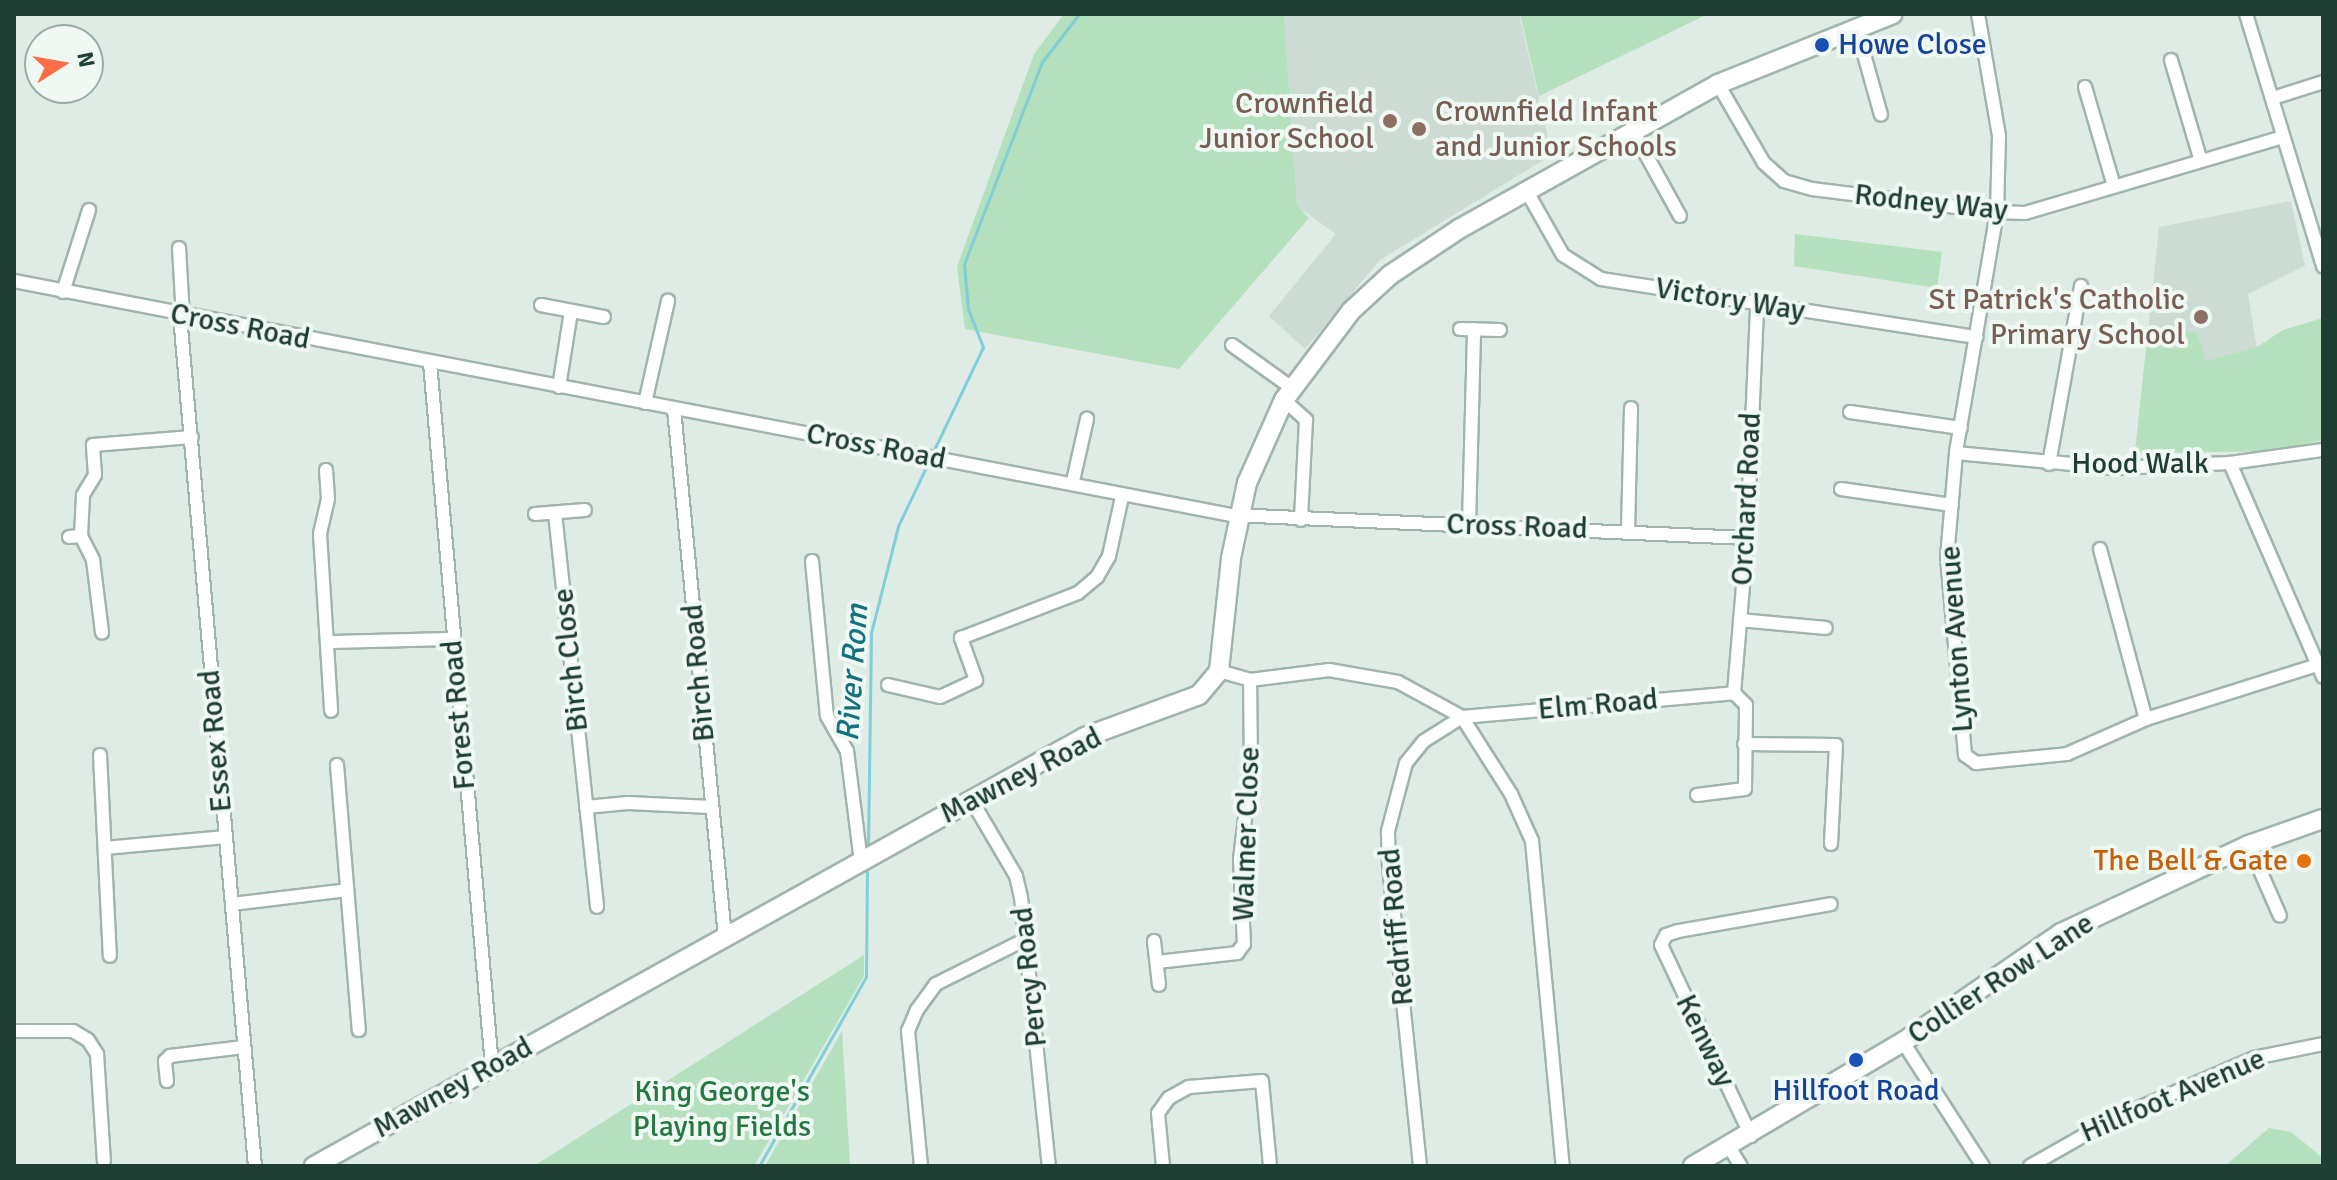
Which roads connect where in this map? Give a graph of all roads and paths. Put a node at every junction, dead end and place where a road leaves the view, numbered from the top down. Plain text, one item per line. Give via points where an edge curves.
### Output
1 (1893, 14) edge
2 (1978, 14) edge
3 (2246, 14) edge
4 (1856, 26) junction
5 (2171, 60) dead end
6 (2323, 82) edge
7 (1718, 84) junction
8 (2085, 87) dead end
9 (2273, 98) junction
10 (1881, 115) dead end
11 (1633, 131) junction
12 (2283, 137) junction
13 (2201, 161) junction
14 (2114, 186) junction
15 (1526, 190) junction
16 (89, 210) dead end
17 (1997, 212) junction
18 (1680, 216) dead end
19 (179, 248) dead end
20 (2323, 266) edge
21 (14, 281) edge
22 (2081, 286) dead end
23 (63, 292) junction
24 (668, 301) dead end
25 (541, 305) dead end
26 (1757, 305) junction
27 (571, 311) junction
28 (181, 316) junction
29 (604, 317) dead end
30 (1500, 330) dead end
31 (1977, 337) junction
32 (1232, 345) dead end
33 (430, 363) junction
34 (559, 387) junction
35 (1288, 394) junction
36 (645, 403) junction
37 (1631, 408) dead end
38 (674, 409) junction
39 (1850, 412) dead end
40 (1087, 419) dead end
41 (1961, 428) junction
42 (192, 437) junction
43 (2323, 450) edge
44 (1956, 453) junction
45 (2230, 463) junction
46 (2049, 464) junction
47 (326, 470) dead end
48 (1073, 481) junction
49 (1841, 489) dead end
50 (1122, 497) junction
51 (1952, 505) junction
52 (585, 510) dead end
53 (555, 513) junction
54 (535, 514) dead end
55 (1238, 516) junction
56 (1301, 520) junction
57 (1469, 524) junction
58 (1628, 531) junction
59 (1747, 538) junction
60 (2100, 549) dead end
61 (812, 561) dead end
62 (1740, 620) junction
63 (1826, 628) dead end
64 (102, 632) dead end
65 (452, 639) junction
66 (328, 642) junction
67 (1219, 671) junction
68 (2320, 671) edge
69 (1250, 680) junction
70 (888, 685) dead end
71 (1734, 693) junction
72 (331, 711) dead end
73 (1462, 717) junction
74 (2146, 719) junction
75 (1744, 744) junction
76 (100, 755) dead end
77 (337, 765) dead end
78 (1697, 795) dead end
79 (972, 801) junction
80 (586, 807) junction
81 (711, 807) junction
82 (2323, 819) edge
83 (225, 837) junction
84 (1831, 844) dead end
85 (2249, 845) junction
86 (105, 848) junction
87 (867, 858) junction
88 (347, 890) junction
89 (232, 904) junction
90 (1831, 904) dead end
91 (597, 907) dead end
92 (2280, 916) dead end
93 (725, 937) junction
94 (1026, 939) junction
95 (1154, 941) dead end
96 (110, 956) dead end
97 (1157, 962) junction
98 (1159, 985) dead end
99 (359, 1030) dead end
100 (14, 1031) edge
101 (1903, 1042) junction
102 (2323, 1044) edge
103 (243, 1047) junction
104 (492, 1066) junction
105 (167, 1081) dead end
106 (1751, 1136) junction
107 (1729, 1147) junction
108 (104, 1161) dead end
109 (321, 1164) edge
110 (255, 1166) edge
111 (921, 1166) edge
112 (1049, 1166) edge
113 (1163, 1166) edge
114 (1270, 1166) edge
115 (1420, 1166) edge
116 (1563, 1166) edge
117 (1693, 1166) edge
118 (1741, 1166) edge
119 (1983, 1166) edge
120 (2030, 1166) edge

1 - 4 street
2 - 17 street, Lynton Avenue via 1999,136
3 - 9 street
4 - 7 street
4 - 10 street
5 - 13 street
6 - 9 street
7 - 11 street
7 - 17 street, Rodney Way via 1764,163 1784,181
8 - 14 street
9 - 12 street
11 - 15 street
11 - 18 street
12 - 13 street, Rodney Way
12 - 20 street
13 - 14 street, Rodney Way
14 - 17 street, Rodney Way via 2025,213
15 - 26 street, Victory Way via 1563,255 1587,274
15 - 35 street via 1390,275 1351,311
16 - 23 street
17 - 31 street, Lynton Avenue
19 - 28 street, Essex Road
21 - 23 street, Cross Road
22 - 46 street
23 - 28 street, Cross Road
24 - 36 street
25 - 27 street
26 - 31 street, Victory Way
26 - 59 street, Orchard Road
27 - 29 street
27 - 34 street
28 - 33 street, Cross Road
28 - 42 street, Essex Road
30 - 57 street via 1467,329
31 - 41 street, Lynton Avenue
32 - 35 street
33 - 34 street, Cross Road
33 - 65 street, Forest Road
34 - 36 street, Cross Road
35 - 55 street
35 - 56 street via 1306,420
36 - 38 street, Cross Road
37 - 58 street
38 - 48 street, Cross Road
38 - 81 street, Birch Road
39 - 41 street
40 - 48 street
41 - 44 street, Lynton Avenue
42 - 64 street via 93,445 95,475 83,495 75,537 93,560
42 - 83 street, Essex Road
43 - 45 street, Hood Walk
44 - 46 street, Hood Walk
44 - 51 street, Lynton Avenue
45 - 46 street, Hood Walk via 2114,468
45 - 68 street
47 - 66 street via 328,499 321,516
48 - 50 street, Cross Road
49 - 51 street
50 - 55 street, Cross Road
50 - 70 street via 1109,556 1097,577 1078,593 961,638 976,680 940,697
51 - 74 street, Lynton Avenue via 1947,557 1968,759 1976,763 2067,754
52 - 53 street
53 - 54 street
53 - 80 street, Birch Close
55 - 56 street, Cross Road
55 - 67 street
56 - 57 street, Cross Road
57 - 58 street, Cross Road
58 - 59 street, Cross Road
59 - 62 street, Orchard Road
60 - 74 street
61 - 87 street via 827,716 847,751
62 - 63 street
62 - 71 street, Orchard Road
65 - 66 street
65 - 104 street, Forest Road
66 - 72 street
67 - 69 street
67 - 79 street, Mawney Road via 1208,688 1185,704 1085,737
68 - 74 street, Lynton Avenue
69 - 73 street via 1329,670 1370,677 1398,682
69 - 97 street, Walmer Close via 1251,770 1240,859 1244,944 1237,953
71 - 73 street, Elm Road
71 - 75 street via 1746,705
73 - 115 street, Redriff Road via 1424,741 1406,763 1388,831
73 - 116 street via 1511,794 1532,841
75 - 78 street via 1745,789
75 - 84 street via 1836,745
76 - 86 street
77 - 88 street
79 - 87 street, Mawney Road
79 - 94 street, Percy Road via 1016,876
80 - 81 street
80 - 91 street, Birch Close
81 - 93 street, Birch Road
82 - 85 street, Collier Row Lane
83 - 86 street
83 - 89 street, Essex Road
85 - 92 street
85 - 101 street, Collier Row Lane via 2061,933
86 - 96 street
87 - 93 street, Mawney Road
88 - 89 street
88 - 99 street
89 - 103 street, Essex Road
90 - 106 street, Kenway via 1678,931 1666,935 1661,945
93 - 104 street, Mawney Road
94 - 111 street via 936,984 917,1010 908,1031
94 - 112 street, Percy Road
95 - 97 street
97 - 98 street
100 - 108 street via 73,1031 88,1040 97,1054
101 - 106 street, Collier Row Lane
101 - 119 street
102 - 120 street, Hillfoot Avenue via 2254,1058 2111,1120
103 - 105 street via 170,1056 165,1061
103 - 110 street, Essex Road
104 - 109 street, Mawney Road
106 - 107 street, Collier Row Lane
107 - 117 street, Collier Row Lane
107 - 118 street
113 - 114 street via 1158,1113 1169,1098 1189,1087 1262,1081

